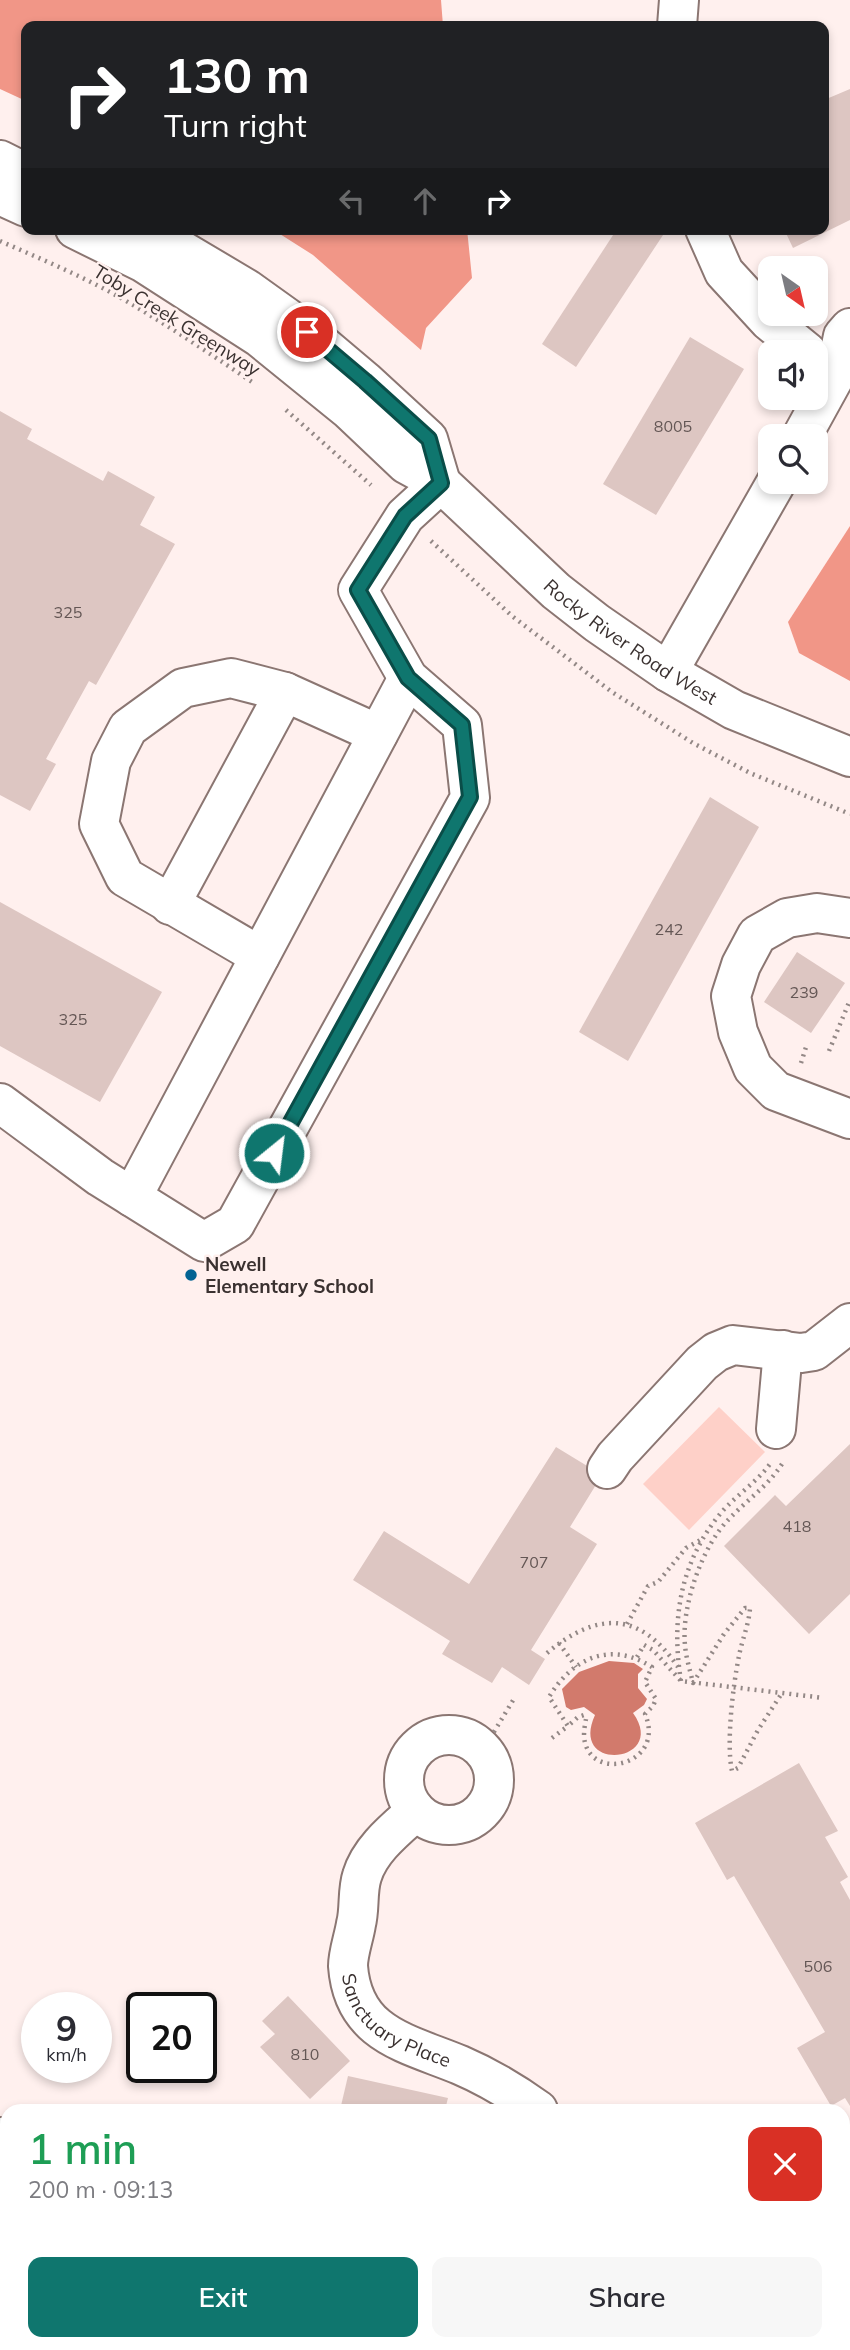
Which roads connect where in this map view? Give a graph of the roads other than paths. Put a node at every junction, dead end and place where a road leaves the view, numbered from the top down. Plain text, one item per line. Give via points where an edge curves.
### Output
1 (679, 0) edge
2 (677, 21) edge
3 (0, 160) edge
4 (21, 170) edge
5 (0, 195) edge
6 (21, 205) edge
7 (87, 235) edge
8 (156, 235) edge
9 (708, 235) edge
10 (850, 328) edge
11 (792, 340) edge
12 (834, 368) edge
13 (808, 424) edge
14 (441, 483) junction
15 (770, 494) edge
16 (668, 672) junction
17 (408, 678) junction
18 (285, 692) junction
19 (378, 734) junction
20 (850, 757) edge
21 (170, 905) junction
22 (850, 918) edge
23 (260, 956) junction
24 (0, 1103) edge
25 (850, 1119) edge
26 (132, 1197) junction
27 (850, 1323) edge
28 (783, 1350) junction
29 (777, 1450) road end
30 (607, 1469) dead end
31 (416, 1811) junction
32 (530, 2104) edge

1 - 2 street
3 - 4 street
5 - 6 street
7 - 14 street, Rocky River Road West via 144,263 259,337 349,410 406,464
8 - 14 street via 247,289 365,381 429,439
9 - 11 street via 724,272
10 - 12 street via 843,336
12 - 13 street
14 - 16 street, Rocky River Road West via 556,591
14 - 17 street via 405,516 358,590
15 - 16 street
16 - 20 street, Rocky River Road West via 734,710
17 - 19 street
17 - 26 street via 462,725 470,797 235,1224 204,1242
18 - 19 street
18 - 21 street
18 - 21 street via 231,678 183,688 128,728 111,761 100,824 125,877
19 - 23 street
21 - 23 street
22 - 25 street via 817,913 787,918 757,935 731,996 738,1032 753,1068 776,1091
23 - 26 street
24 - 26 street
27 - 28 street via 814,1351
28 - 29 street
28 - 30 street via 733,1345 716,1352
31 - 31 street via 404,1784 412,1755 422,1744 450,1735 465,1737 483,1750 494,1769 495,1784 482,1811 457,1825 442,1825
31 - 32 street, Sanctuary Place via 381,1843 362,1876 348,1964 355,1999 384,2034 508,2088

